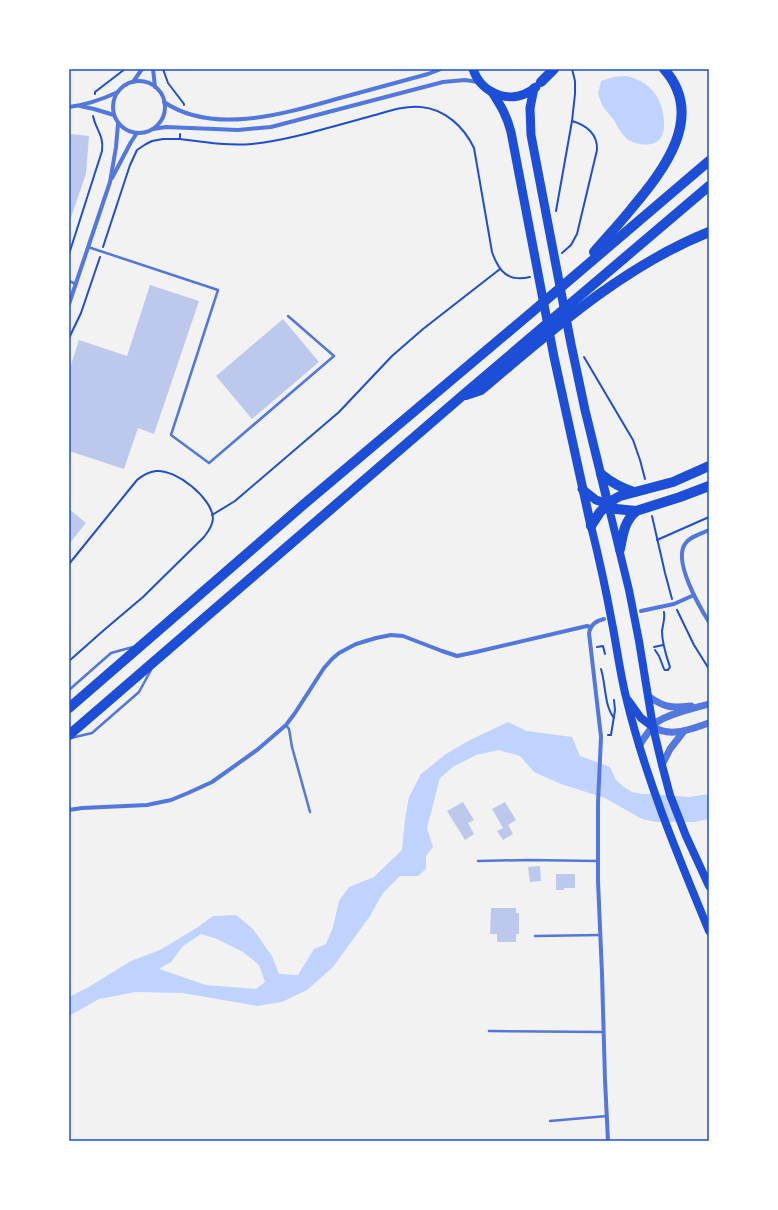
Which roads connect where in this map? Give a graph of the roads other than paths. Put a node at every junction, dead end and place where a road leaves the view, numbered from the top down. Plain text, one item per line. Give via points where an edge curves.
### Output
1 (142, 69) edge
2 (153, 69) edge
3 (441, 69) edge
4 (473, 69) edge
5 (547, 69) edge
6 (554, 69) edge
7 (664, 69) edge
8 (133, 82) junction
9 (480, 82) junction
10 (538, 85) junction
11 (155, 88) junction
12 (118, 92) junction
13 (492, 92) junction
14 (164, 102) junction
15 (78, 106) junction
16 (69, 107) edge
17 (114, 115) junction
18 (118, 124) junction
19 (153, 129) junction
20 (137, 133) junction
21 (709, 161) edge
22 (110, 182) junction
23 (709, 186) edge
24 (709, 232) edge
25 (88, 247) junction
26 (571, 279) junction
27 (69, 281) edge
28 (76, 284) junction
29 (69, 304) edge
30 (288, 316) dead end
31 (462, 396) junction
32 (709, 466) edge
33 (601, 474) junction
34 (709, 486) edge
35 (582, 489) junction
36 (634, 492) junction
37 (608, 504) junction
38 (636, 511) junction
39 (591, 526) junction
40 (709, 530) edge
41 (620, 549) junction
42 (694, 595) junction
43 (641, 612) dead end
44 (604, 619) dead end
45 (709, 622) edge
46 (590, 628) junction
47 (141, 645) junction
48 (156, 660) junction
49 (69, 690) edge
50 (648, 696) junction
51 (626, 697) junction
52 (709, 704) edge
53 (701, 706) junction
54 (69, 708) edge
55 (709, 723) edge
56 (286, 725) junction
57 (653, 727) junction
58 (684, 731) junction
59 (69, 735) edge
60 (69, 739) edge
61 (639, 746) junction
62 (662, 765) junction
63 (69, 810) edge
64 (310, 812) dead end
65 (478, 861) dead end
66 (598, 861) junction
67 (709, 886) edge
68 (709, 931) edge
69 (601, 935) junction
70 (535, 936) dead end
71 (489, 1031) dead end
72 (604, 1032) junction
73 (607, 1116) junction
74 (550, 1121) dead end
75 (608, 1141) edge

1 - 8 street
2 - 11 street
3 - 14 street via 273,116 220,119 183,113
4 - 9 highway
5 - 10 highway
6 - 10 highway
7 - 26 highway via 678,92 681,104 682,116 676,144 653,182
8 - 11 street via 148,83
8 - 12 street
9 - 13 highway
9 - 19 street via 443,82 271,127 238,130 181,127
10 - 13 highway via 514,97
10 - 33 highway via 530,108 531,135 556,254 571,344
11 - 14 street
12 - 15 street
12 - 17 street via 114,99
13 - 35 highway via 508,120
14 - 19 street via 163,117
15 - 16 street
15 - 17 street
17 - 18 street
18 - 20 street via 130,132
18 - 22 street
19 - 20 street
20 - 22 street
21 - 26 highway
22 - 25 street
23 - 31 highway
24 - 31 highway via 673,248 623,278 584,305 481,390
25 - 28 street
25 - 30 lane via 218,290 171,435 209,463 334,356
26 - 47 highway
27 - 28 lane
28 - 29 street
31 - 48 highway
32 - 36 highway via 673,482
33 - 36 highway via 613,484
33 - 37 highway
34 - 38 highway
35 - 37 highway via 596,500
35 - 39 highway
36 - 37 highway via 620,496
37 - 38 highway via 616,509
37 - 39 highway
37 - 41 main road
38 - 41 highway via 624,527
39 - 51 main road
40 - 42 street via 684,544 681,557
41 - 50 main road
42 - 43 street via 674,604
42 - 45 street
44 - 46 street via 593,623
46 - 56 street via 587,626 457,656 403,636 391,635 356,644 332,658
46 - 66 street via 589,641 601,737
47 - 49 lane via 111,653
47 - 54 highway
48 - 59 highway
48 - 60 lane via 139,692 92,733
50 - 53 street via 661,705
50 - 57 main road
51 - 57 main road via 641,718
51 - 61 main road
52 - 53 street
53 - 57 street via 668,717
55 - 58 street
56 - 63 street via 257,750 212,782 188,793 147,805
56 - 64 lane
57 - 58 street via 664,732
57 - 61 street
57 - 62 main road
58 - 62 street
61 - 68 main road
62 - 67 main road via 683,829
65 - 66 lane
66 - 69 street
69 - 70 lane
69 - 72 street
71 - 72 lane
72 - 73 street
73 - 74 lane
73 - 75 street

